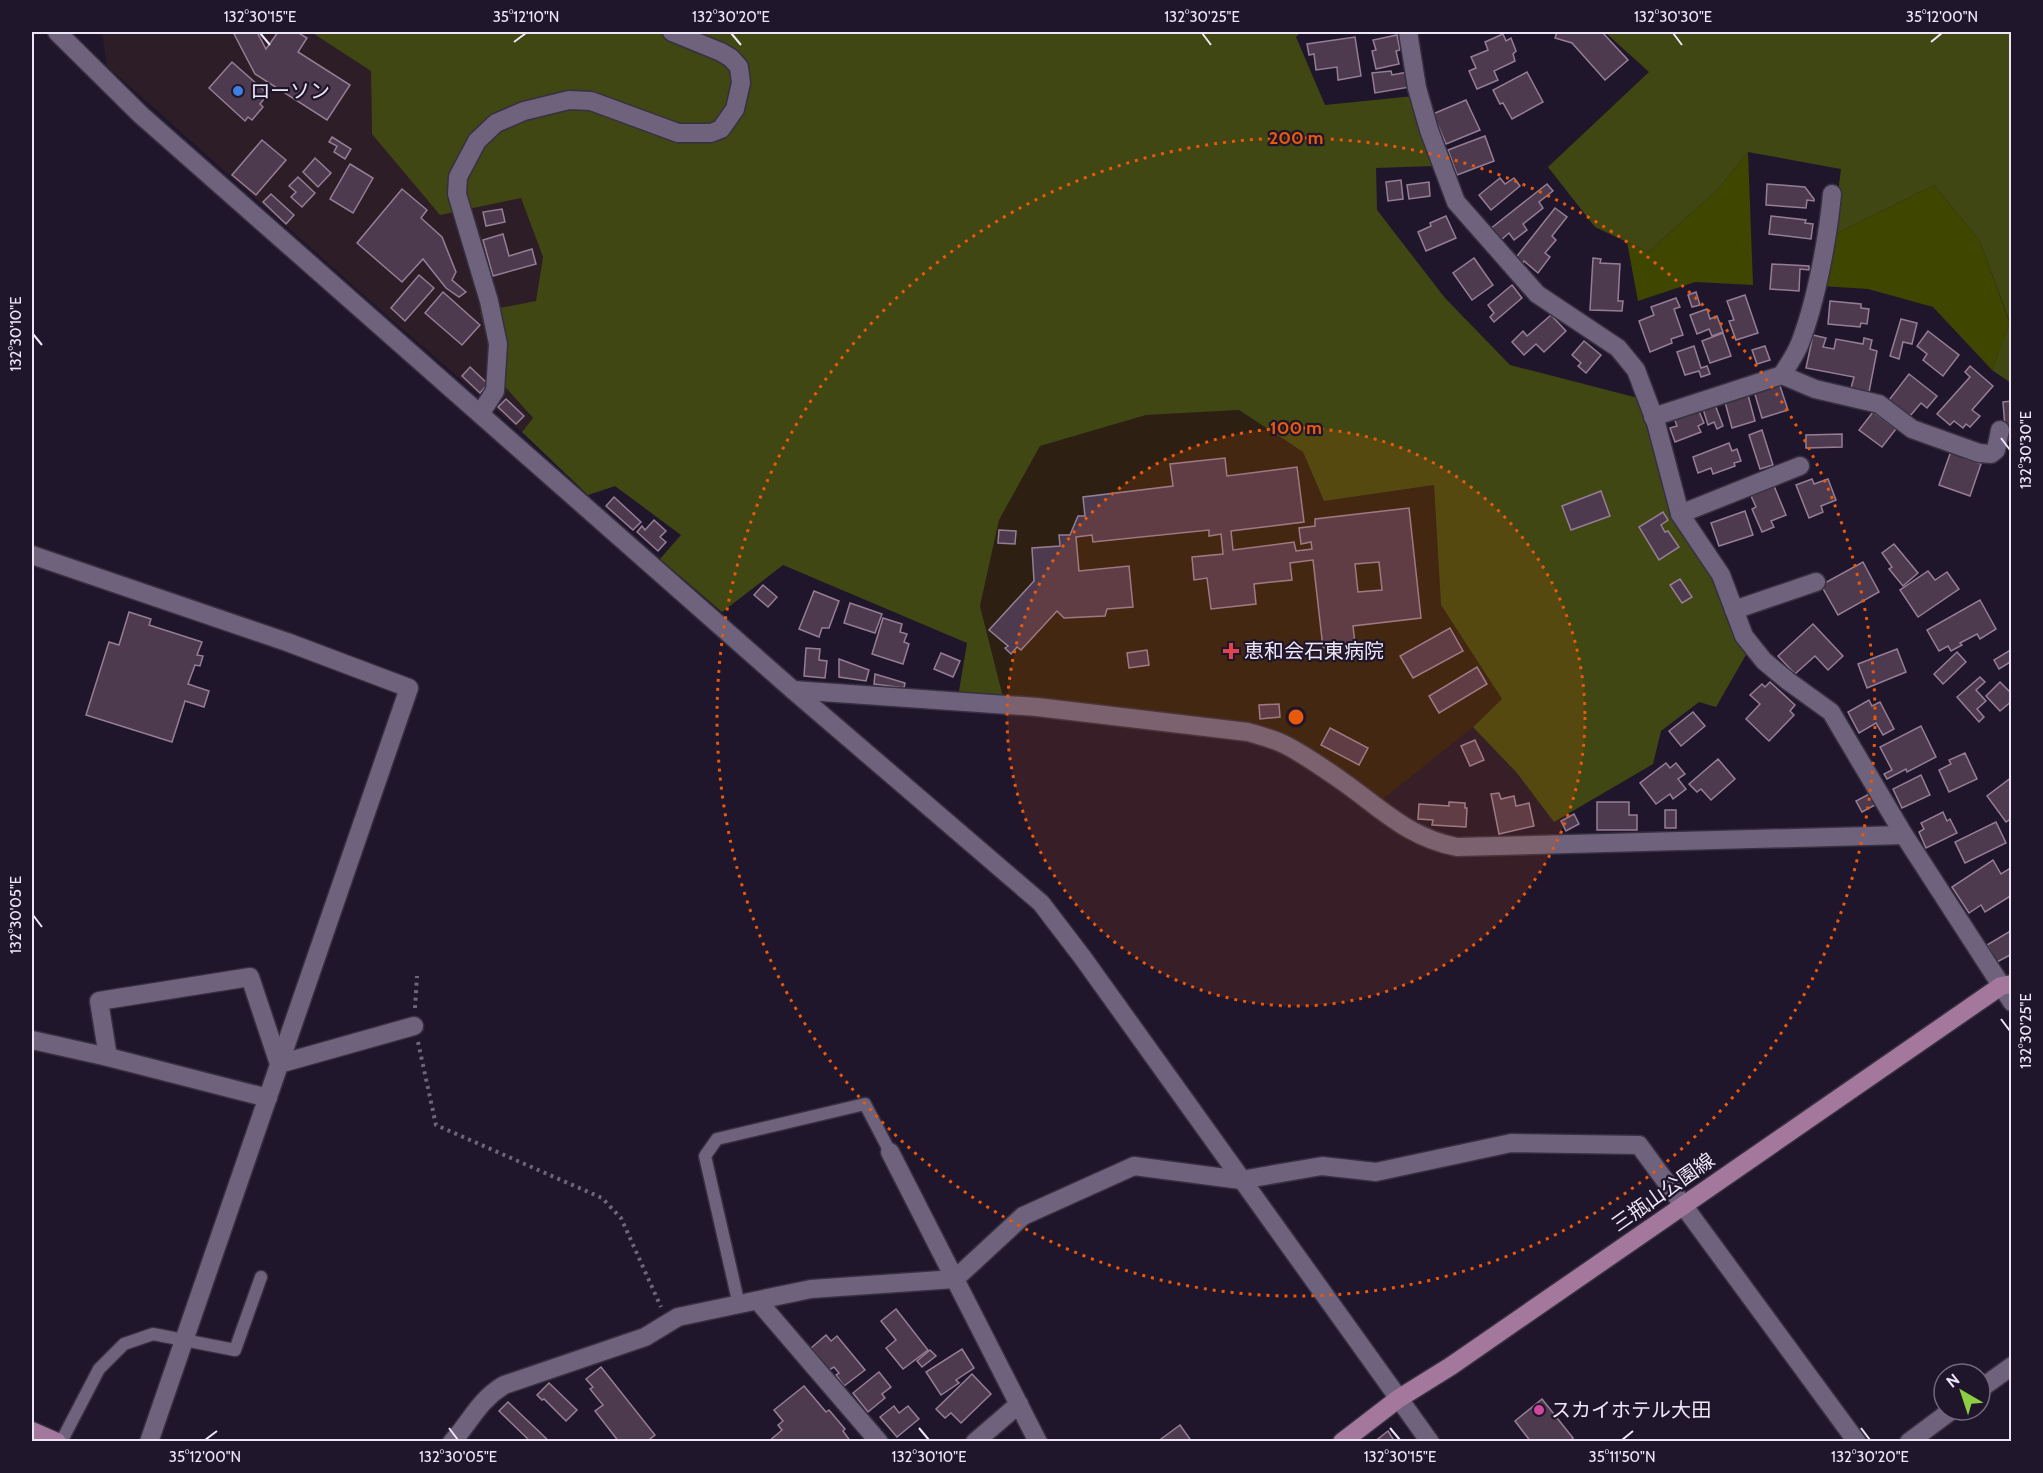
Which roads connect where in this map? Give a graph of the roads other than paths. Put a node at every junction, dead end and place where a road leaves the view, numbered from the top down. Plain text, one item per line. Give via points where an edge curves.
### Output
1 (57, 32) edge
2 (672, 32) edge
3 (1408, 32) edge
4 (1832, 194) dead end
5 (1782, 375) junction
6 (480, 414) junction
7 (1653, 417) junction
8 (2000, 429) dead end
9 (1800, 466) dead end
10 (1680, 514) junction
11 (32, 555) edge
12 (1816, 582) dead end
13 (1734, 610) junction
14 (793, 690) junction
15 (1904, 836) junction
16 (2006, 985) edge
17 (2012, 1002) edge
18 (414, 1026) road end
19 (32, 1040) edge
20 (108, 1057) junction
21 (279, 1064) junction
22 (268, 1098) junction
23 (890, 1152) joint
24 (1241, 1180) junction
25 (1683, 1205) junction
26 (261, 1276) dead end
27 (955, 1279) junction
28 (758, 1301) junction
29 (739, 1305) junction
30 (2012, 1366) edge
31 (1992, 1380) edge
32 (1398, 1399) junction
33 (1019, 1404) junction
34 (1936, 1422) edge
35 (32, 1431) edge
36 (59, 1442) edge
37 (149, 1442) edge
38 (452, 1442) edge
39 (879, 1442) edge
40 (975, 1442) edge
41 (1038, 1442) edge
42 (1342, 1442) edge
43 (1430, 1442) edge
44 (1857, 1442) edge
45 (1909, 1442) edge

1 - 6 street via 141,115
2 - 6 street via 721,52 739,67 741,83 735,110 721,129 711,133 678,133 591,101 569,100 524,111 496,123 477,141 465,160 458,177 457,195 498,344 495,391
3 - 7 street via 1429,130 1456,202 1537,294 1618,348 1636,370
4 - 5 street via 1814,298 1800,343
5 - 7 street
5 - 8 street via 1815,389 1880,404 1912,429 1979,453 1991,454 1996,450
6 - 14 street
7 - 10 street
9 - 10 street
10 - 13 street via 1721,575
11 - 21 street via 409,688
12 - 13 street
13 - 15 street via 1744,636 1764,661 1831,712
14 - 15 street via 1038,707 1248,732 1281,743 1414,833 1457,847
14 - 24 street via 1041,903
15 - 16 street
16 - 17 street
16 - 25 main road, 三瓶山公園線
18 - 21 street
19 - 20 street
20 - 21 street via 99,1001 250,977
20 - 22 street
21 - 22 street
22 - 37 street
23 - 27 street
23 - 29 lane via 865,1104 717,1139 705,1156
24 - 25 street via 1322,1166 1376,1172 1511,1143 1639,1145
24 - 27 street via 1134,1166 1023,1216
24 - 32 street
25 - 32 main road, 三瓶山公園線
25 - 44 street
26 - 36 lane via 235,1350 153,1334 124,1344 99,1369
27 - 28 street via 811,1289
27 - 33 street
28 - 29 street
28 - 39 street
29 - 38 street via 678,1317 645,1337 504,1385 489,1394
30 - 31 street
32 - 42 main road, 三瓶山公園線
32 - 43 street
33 - 40 street
33 - 41 street
34 - 45 street
35 - 36 main road

